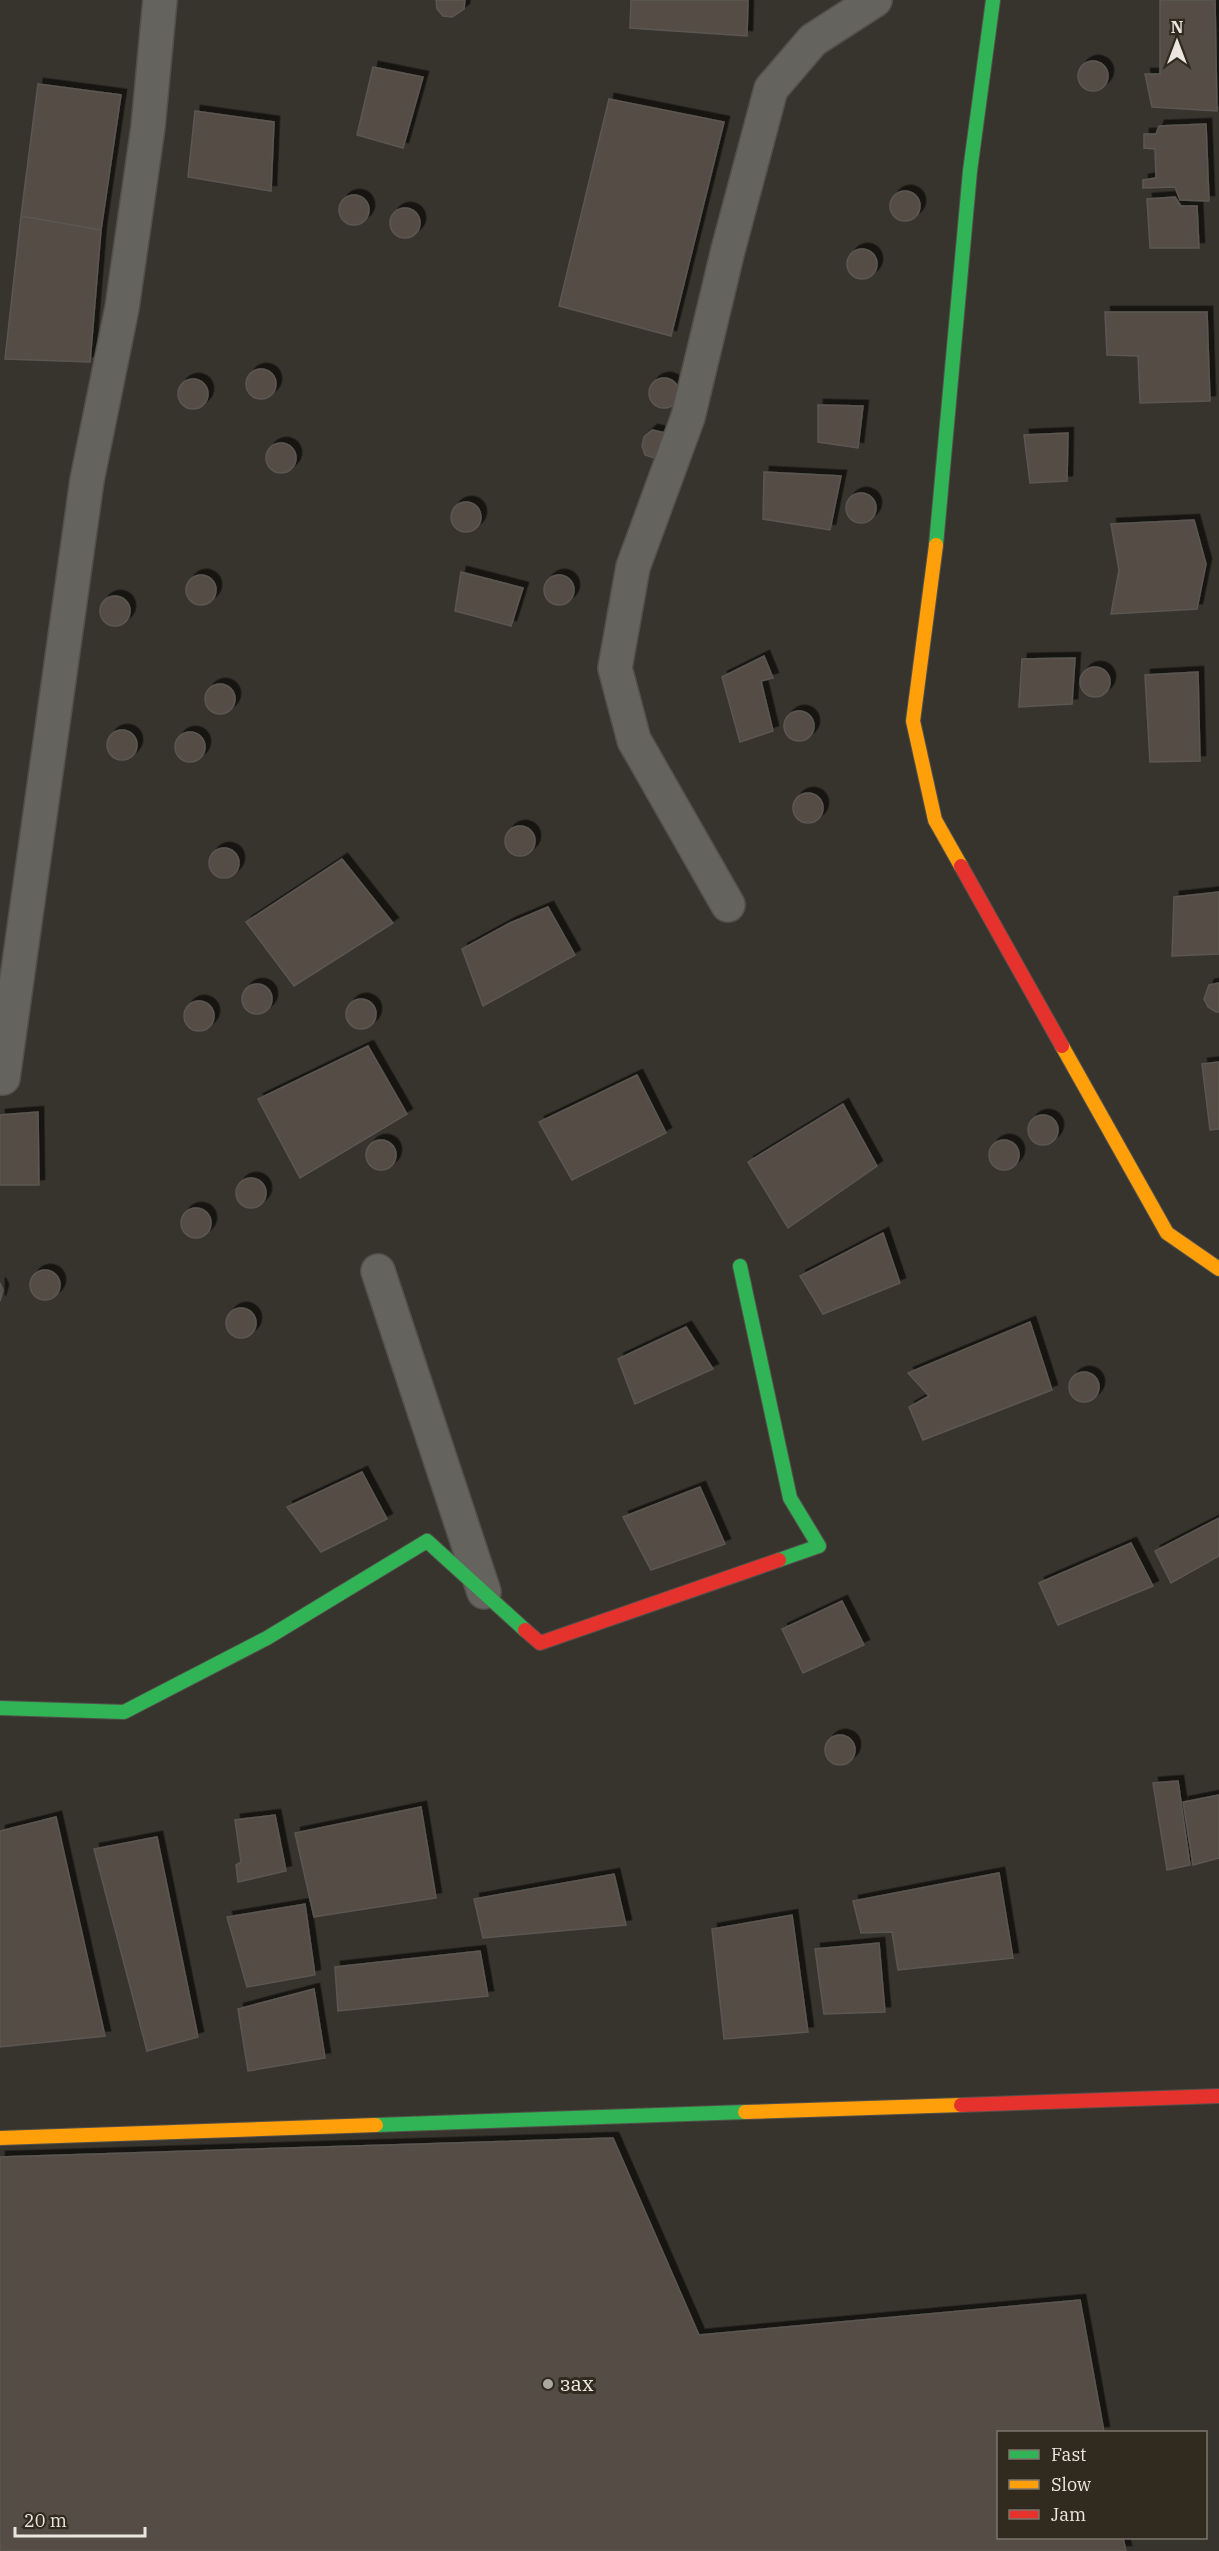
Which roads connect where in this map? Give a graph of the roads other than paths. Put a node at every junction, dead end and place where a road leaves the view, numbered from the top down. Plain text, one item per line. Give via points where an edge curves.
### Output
1 (160, 0) edge
2 (875, 0) edge
3 (993, 0) edge
4 (728, 905) dead end
5 (0, 1078) edge
6 (740, 1266) dead end
7 (1219, 1269) edge
8 (378, 1271) dead end
9 (484, 1592) junction
10 (0, 1708) edge
11 (1219, 2096) edge
12 (0, 2138) edge

1 - 5 street via 148,128 122,308 87,480
2 - 4 street via 813,40 771,89 688,417 633,567 615,668 634,740
3 - 7 street via 970,171 935,555 913,721 935,819 1167,1233
6 - 9 street via 790,1498 819,1546 540,1643
8 - 9 street
9 - 10 street via 427,1541 267,1638 124,1712
11 - 12 street

